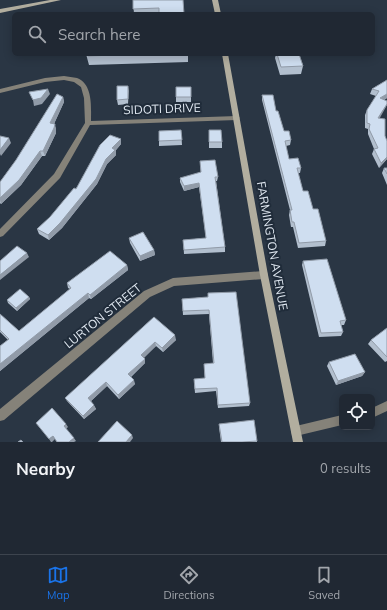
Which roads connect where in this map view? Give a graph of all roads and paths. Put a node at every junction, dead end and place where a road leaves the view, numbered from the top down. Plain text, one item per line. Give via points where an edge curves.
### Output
1 (58, 0) edge
2 (215, 0) edge
3 (0, 11) edge
4 (218, 12) edge
5 (225, 56) edge
6 (0, 91) edge
7 (237, 118) junction
8 (88, 123) junction
9 (0, 234) edge
10 (264, 275) junction
11 (387, 406) edge
12 (375, 412) edge
13 (0, 416) edge
14 (339, 421) edge
15 (296, 431) junction
16 (298, 442) edge

1 - 3 main road
2 - 4 main road
5 - 7 main road, FARMINGTON AVENUE
6 - 8 street via 45,80 76,80 84,86
7 - 8 street, SIDOTI DRIVE
7 - 10 main road, FARMINGTON AVENUE
8 - 9 street via 57,176
10 - 13 street, LURTON STREET via 173,282 147,294
10 - 15 main road, FARMINGTON AVENUE
11 - 12 street
14 - 15 street
15 - 16 main road, FARMINGTON AVENUE

